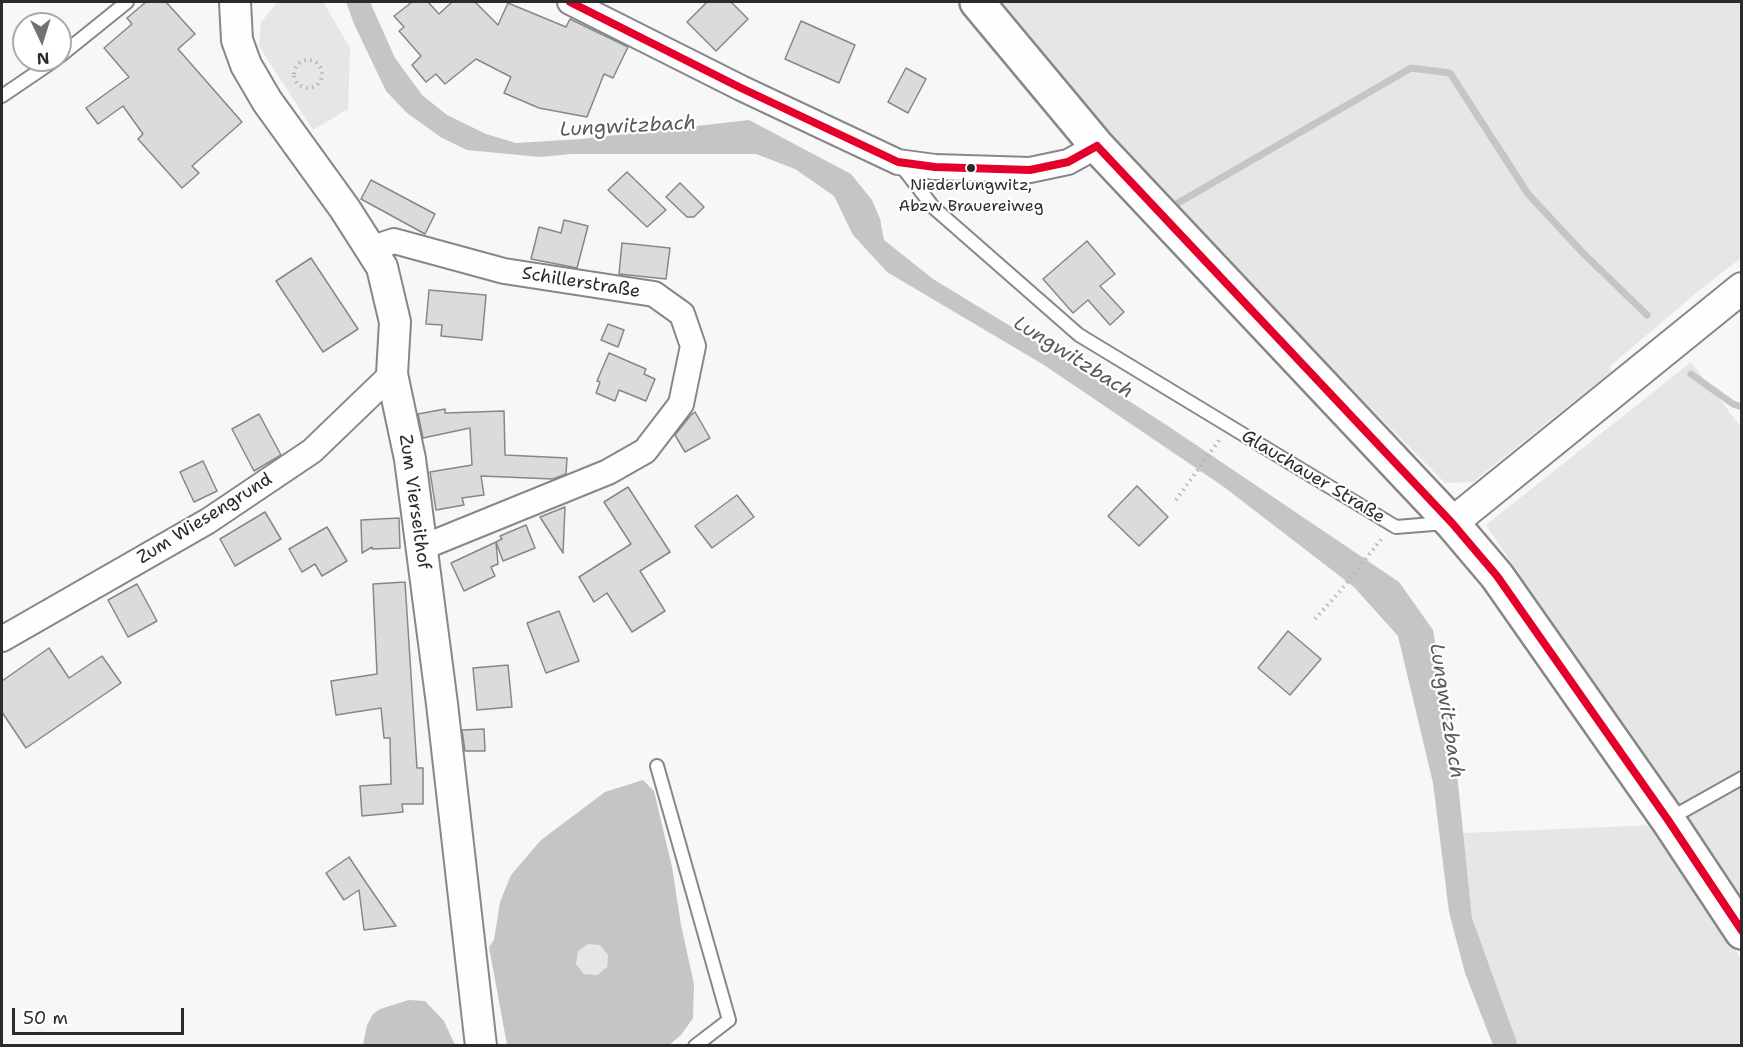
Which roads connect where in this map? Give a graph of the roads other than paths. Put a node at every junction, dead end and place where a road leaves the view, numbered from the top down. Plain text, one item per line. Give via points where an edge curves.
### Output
1 (127, 2) edge
2 (235, 2) edge
3 (570, 2) edge
4 (977, 2) edge
5 (72, 46) edge
6 (37, 72) edge
7 (2, 96) edge
8 (1097, 146) junction
9 (898, 162) junction
10 (370, 249) junction
11 (1742, 288) edge
12 (392, 374) junction
13 (1452, 523) junction
14 (421, 548) junction
15 (2, 639) edge
16 (657, 766) dead end
17 (1742, 778) edge
18 (1668, 820) junction
19 (1742, 932) edge
20 (481, 1046) edge
21 (695, 1046) edge

1 - 5 lane
2 - 10 street, Zum Vierseithof via 237,40 246,65 267,102
3 - 9 street, Glauchauer Straße
4 - 8 main road
6 - 7 lane
8 - 9 street, Glauchauer Straße via 1068,162 1030,170
8 - 13 main road
9 - 13 lane, Glauchauer Straße via 934,208 1079,335 1396,527
10 - 12 street, Zum Vierseithof via 382,267 395,322
10 - 14 street, Schillerstraße via 394,241 504,271 654,294 682,314 693,346 681,404 645,452 608,472
11 - 13 street
12 - 14 street, Zum Vierseithof via 410,459
12 - 15 street, Zum Wiesengrund via 312,451 208,520
13 - 18 main road via 1497,576
14 - 20 street, Zum Vierseithof
16 - 21 lane via 729,1020
17 - 18 lane
18 - 19 main road

